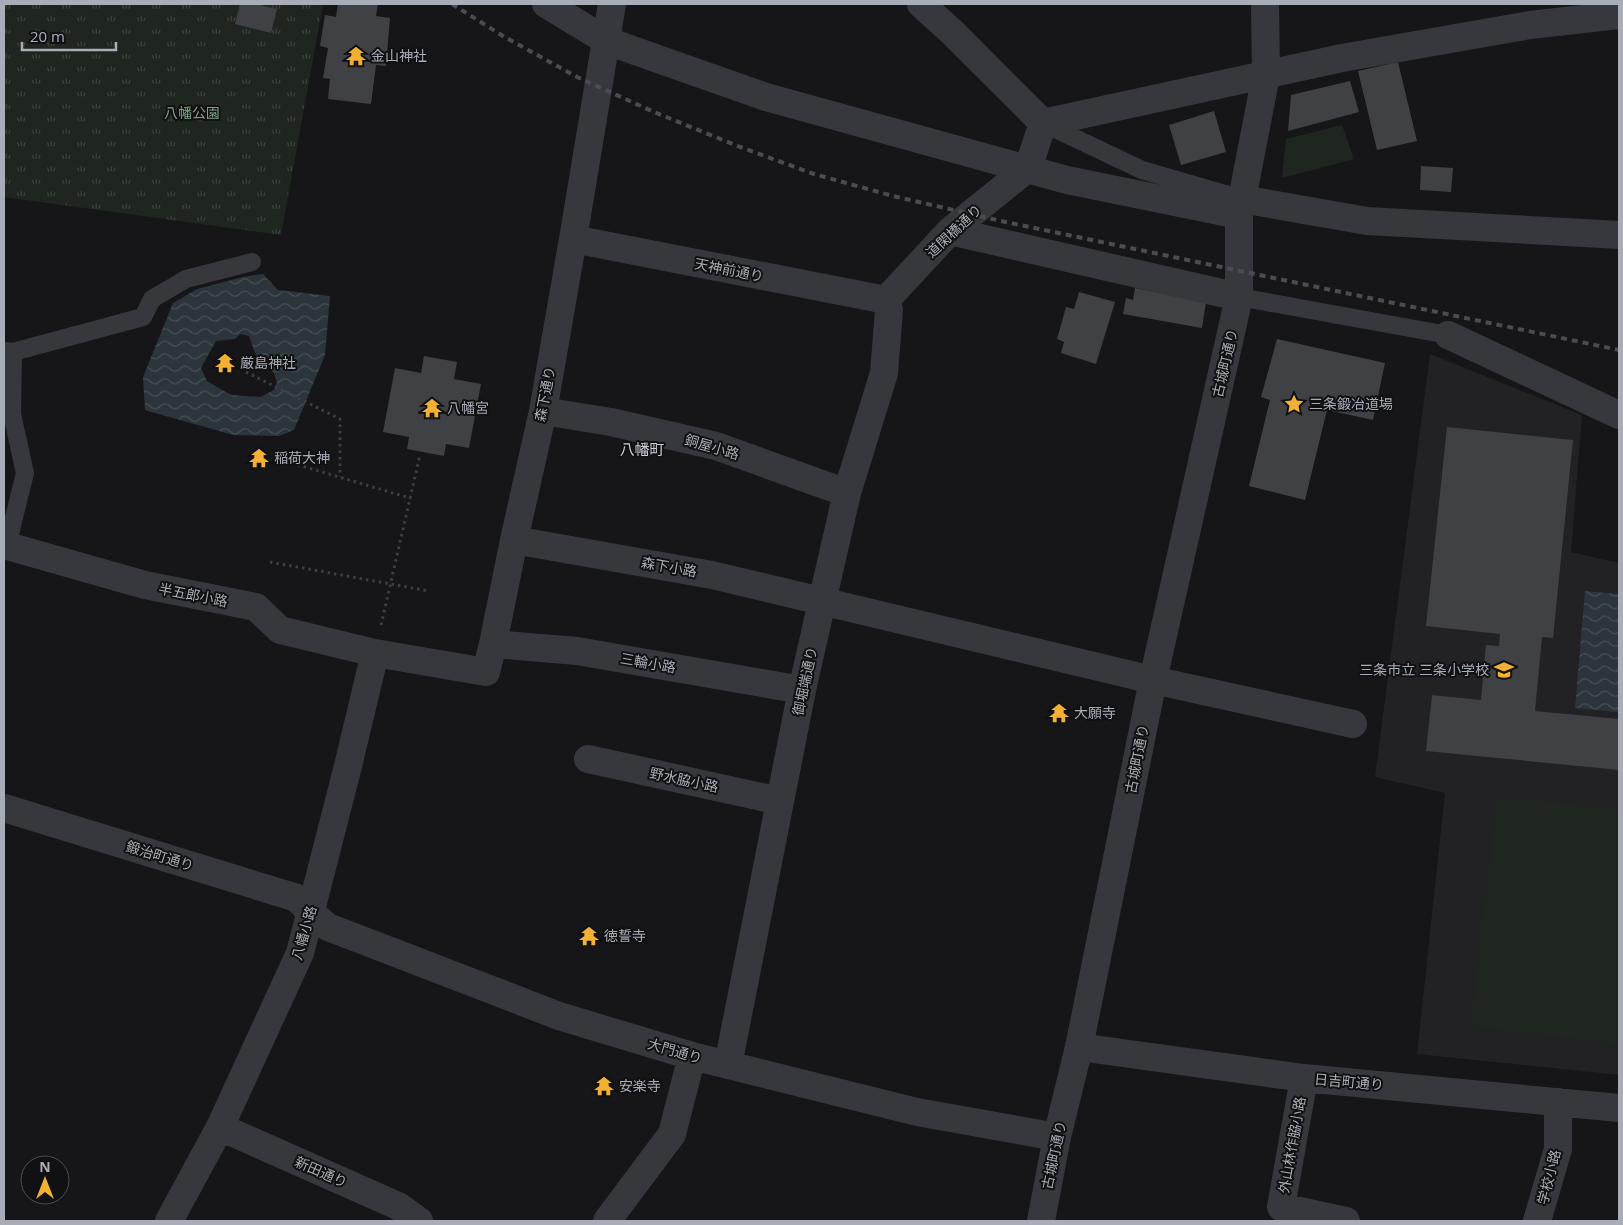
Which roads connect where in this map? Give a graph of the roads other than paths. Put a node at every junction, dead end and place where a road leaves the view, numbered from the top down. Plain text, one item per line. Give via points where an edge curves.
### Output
1 (546, 4) edge
2 (612, 4) edge
3 (921, 4) edge
4 (1264, 4) edge
5 (1530, 14) edge
6 (1619, 15) edge
7 (607, 41) junction
8 (1266, 75) junction
9 (1043, 123) junction
10 (1028, 168) junction
11 (1240, 207) junction
12 (950, 231) junction
13 (1619, 235) edge
14 (573, 240) junction
15 (252, 262) dead end
16 (1240, 297) junction
17 (886, 300) junction
18 (1448, 335) joint
19 (8, 352) edge
20 (542, 412) junction
21 (1619, 415) edge
22 (847, 493) junction
23 (514, 540) junction
24 (5, 546) edge
25 (822, 602) junction
26 (494, 644) junction
27 (375, 652) junction
28 (1153, 680) junction
29 (802, 690) junction
30 (1353, 724) dead end
31 (588, 759) dead end
32 (780, 801) junction
33 (4, 808) edge
34 (310, 912) junction
35 (1079, 1047) junction
36 (692, 1056) junction
37 (728, 1065) junction
38 (1304, 1078) junction
39 (1558, 1102) junction
40 (1619, 1108) edge
41 (220, 1127) junction
42 (1057, 1137) junction
43 (169, 1221) edge
44 (419, 1221) edge
45 (607, 1221) edge
46 (1041, 1221) edge
47 (1346, 1221) edge
48 (1537, 1221) edge

1 - 7 street
2 - 7 street, 森下通り
3 - 9 street
4 - 8 street, 古城町通り
5 - 6 street
5 - 8 street
7 - 10 street via 766,97
7 - 14 street, 森下通り
8 - 9 street
8 - 11 street, 古城町通り
9 - 10 street
9 - 11 lane via 1142,170
10 - 11 street via 1067,180
10 - 12 street, 道閑橋通り
11 - 13 street via 1367,221
11 - 16 street, 古城町通り
12 - 16 street
12 - 17 street, 道閑橋通り
14 - 17 street, 天神前通り
14 - 20 street, 森下通り
15 - 19 lane via 186,279 152,298 142,317
16 - 18 lane
16 - 28 street, 古城町通り
17 - 22 street, 御堀端通り via 889,310 884,373
18 - 21 street
19 - 24 lane via 12,414 25,473
20 - 22 street, 銅屋小路 via 611,422 716,446
20 - 23 street, 森下通り
22 - 25 street, 御堀端通り
23 - 25 street, 森下小路 via 712,575
23 - 26 street, 森下通り
24 - 27 street, 半五郎小路 via 145,585 256,607 280,630
25 - 28 street, 森下小路
25 - 29 street, 御堀端通り
26 - 27 street, 森下通り via 486,672
26 - 29 street, 三輪小路 via 577,651
27 - 34 street, 八幡小路
28 - 30 street, 森下小路
28 - 35 street, 古城町通り
29 - 32 street, 御堀端通り
31 - 32 street, 野水脇小路
32 - 37 street, 御堀端通り
33 - 34 street, 鍛治町通り via 297,898
34 - 36 street, 大門通り via 328,926 559,1016
34 - 41 street, 八幡小路 via 300,953
35 - 38 street, 日吉町通り
35 - 42 street, 古城町通り
36 - 37 street, 大門通り
36 - 45 street via 672,1134
37 - 42 street, 大門通り via 917,1112
38 - 39 street, 日吉町通り
38 - 47 street, 外山林作脇小路 via 1282,1207
39 - 40 street, 日吉町通り
39 - 48 street, 学校小路 via 1558,1149
41 - 43 street, 八幡小路
41 - 44 street, 新田通り via 398,1206
42 - 46 street, 古城町通り

